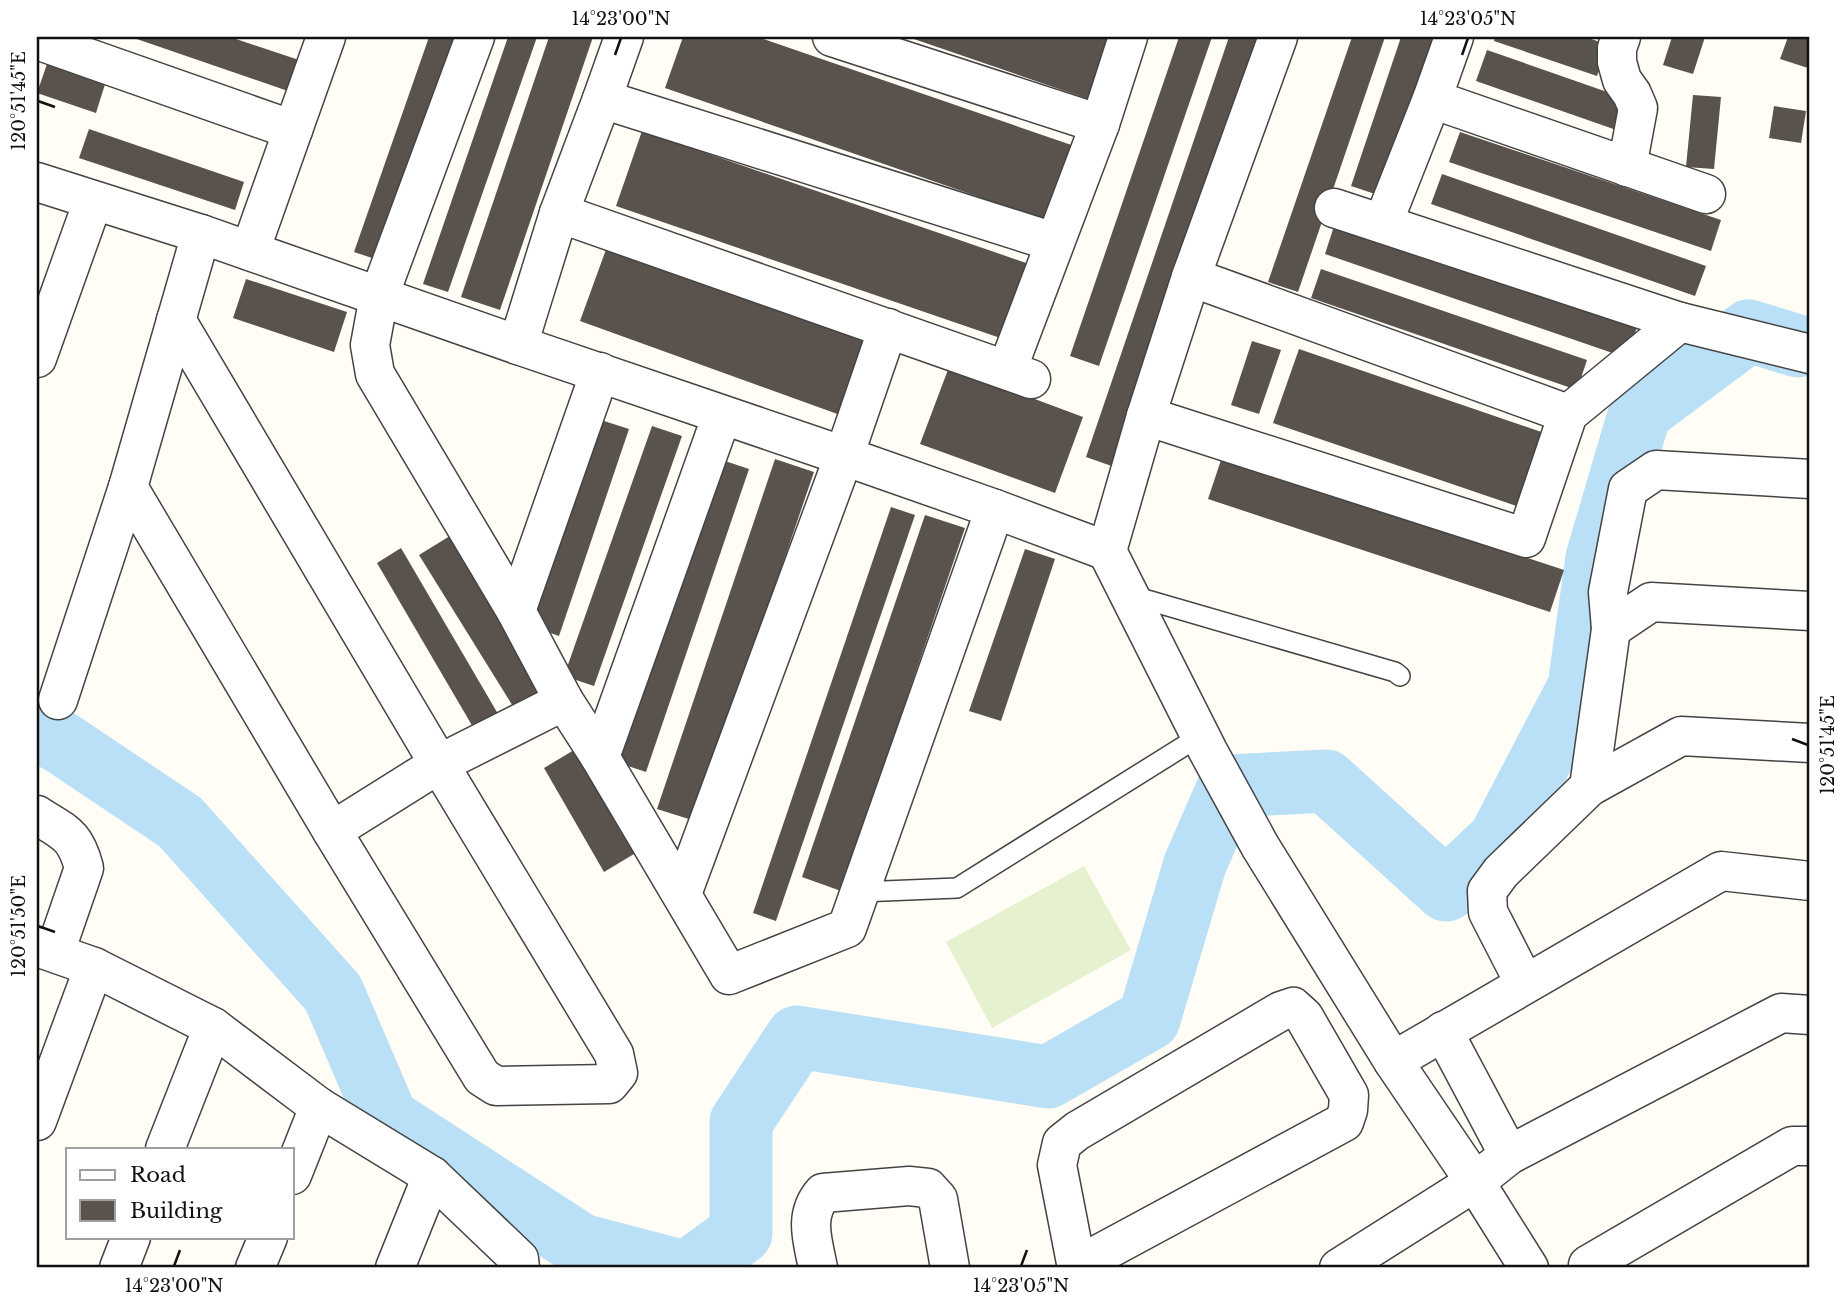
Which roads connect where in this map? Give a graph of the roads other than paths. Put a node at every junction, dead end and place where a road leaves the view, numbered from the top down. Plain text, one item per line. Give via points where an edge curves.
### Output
1 (326, 37) edge
2 (475, 37) edge
3 (624, 37) edge
4 (832, 37) edge
5 (1128, 37) edge
6 (1278, 37) edge
7 (1454, 37) edge
8 (1622, 37) edge
9 (37, 40) edge
10 (603, 99) junction
11 (1432, 99) junction
12 (1100, 124) junction
13 (293, 130) junction
14 (1627, 167) junction
15 (37, 182) edge
16 (1706, 194) dead end
17 (93, 201) junction
18 (1334, 208) dead end
19 (559, 213) junction
20 (1383, 223) junction
21 (201, 234) junction
22 (1054, 242) junction
23 (250, 251) junction
24 (1191, 277) junction
25 (379, 296) junction
26 (176, 320) junction
27 (1680, 322) junction
28 (888, 328) junction
29 (519, 345) junction
30 (1810, 354) edge
31 (37, 358) edge
32 (600, 372) junction
33 (1568, 414) junction
34 (722, 415) junction
35 (1146, 416) junction
36 (844, 456) junction
37 (1810, 480) edge
38 (128, 487) junction
39 (995, 509) junction
40 (1107, 551) junction
41 (1128, 594) junction
42 (516, 611) junction
43 (1810, 611) edge
44 (1611, 629) junction
45 (1401, 676) dead end
46 (52, 689) edge
47 (564, 701) junction
48 (1810, 743) edge
49 (1204, 744) junction
50 (600, 757) junction
51 (439, 764) junction
52 (1589, 786) junction
53 (37, 815) edge
54 (332, 831) junction
55 (1810, 881) edge
56 (860, 892) junction
57 (682, 894) junction
58 (46, 950) edge
59 (94, 967) junction
60 (1525, 984) junction
61 (1810, 1015) edge
62 (213, 1027) junction
63 (1443, 1031) junction
64 (1393, 1061) junction
65 (319, 1107) junction
66 (37, 1121) edge
67 (1810, 1146) edge
68 (165, 1148) edge
69 (1510, 1155) junction
70 (294, 1170) edge
71 (432, 1176) junction
72 (1475, 1182) junction
73 (131, 1238) edge
74 (268, 1238) edge
75 (1077, 1267) edge
76 (1585, 1267) edge
77 (119, 1268) edge
78 (255, 1268) edge
79 (395, 1268) edge
80 (520, 1268) edge
81 (818, 1268) edge
82 (950, 1268) edge
83 (1339, 1268) edge
84 (1529, 1268) edge

1 - 13 street
2 - 25 street
3 - 10 street
4 - 12 street
5 - 12 street
6 - 24 street
7 - 11 street
8 - 14 street via 1617,62 1638,108
9 - 13 street
10 - 19 street
10 - 22 street
11 - 14 street
11 - 20 street
12 - 22 street
13 - 23 street
14 - 16 street
15 - 17 street
17 - 21 street
17 - 31 street
18 - 20 street
19 - 28 street
19 - 29 street
20 - 27 street
21 - 23 street
21 - 26 street
22 - 28 street via 1019,374
23 - 25 street
24 - 33 street
24 - 35 street
25 - 29 street
25 - 42 street via 370,345 375,374
26 - 38 street
26 - 51 street
27 - 30 street
27 - 33 street
28 - 36 street
29 - 32 street
32 - 34 street
32 - 42 street
33 - 35 street via 1526,538
34 - 36 street
34 - 50 street
35 - 40 street
36 - 39 street
36 - 57 street
37 - 44 street via 1656,470 1628,489 1608,592
38 - 46 street
38 - 54 street
39 - 40 street
39 - 56 street
40 - 41 street
41 - 45 lane
41 - 49 street
42 - 47 street
43 - 44 street via 1651,602
44 - 52 street
47 - 50 street
47 - 51 street
48 - 52 street via 1681,736
49 - 56 lane via 957,888
49 - 64 street via 1260,846
50 - 57 street
51 - 54 street
51 - 54 street via 614,1054 618,1073 609,1084 496,1086 482,1077
52 - 60 street via 1487,891 1488,912
53 - 58 street via 72,838 84,867
55 - 60 street via 1721,871
56 - 57 street via 847,928 729,975
58 - 59 street
59 - 62 street
59 - 66 street
60 - 63 street
61 - 69 street via 1781,1013
62 - 65 street
62 - 68 street
63 - 64 street
63 - 69 street
64 - 72 street
65 - 70 street
65 - 71 street
67 - 76 street via 1792,1146
69 - 72 street
71 - 79 street
71 - 80 street via 519,1259
72 - 83 street
72 - 84 street
73 - 77 street
74 - 78 street
75 - 75 street via 1057,1165 1062,1143 1293,1007 1304,1017 1349,1095 1344,1122
81 - 82 street via 810,1225 814,1203 823,1193 909,1186 928,1188 938,1199

